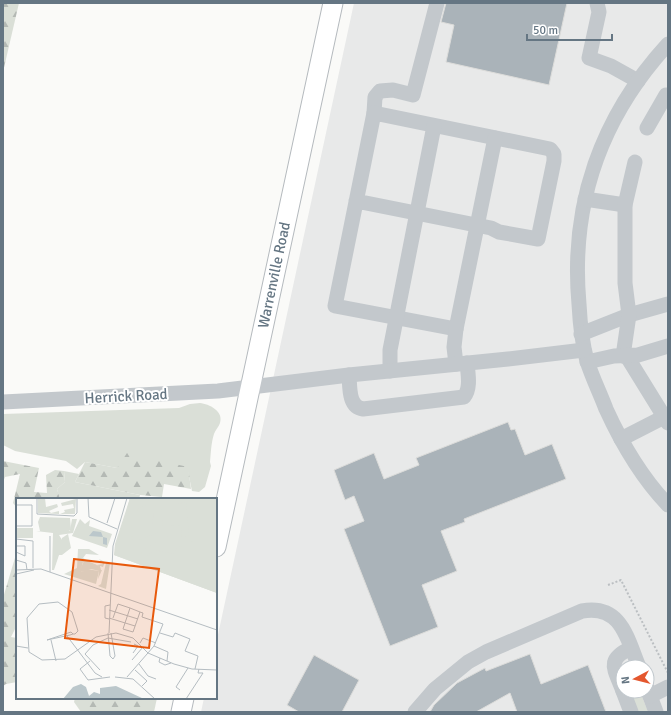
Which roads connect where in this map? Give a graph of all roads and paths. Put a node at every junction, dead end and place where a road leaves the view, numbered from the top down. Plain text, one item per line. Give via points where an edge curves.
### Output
1 (333, 3) edge
2 (438, 3) edge
3 (597, 3) edge
4 (666, 49) edge
5 (638, 81) junction
6 (668, 96) edge
7 (374, 113) junction
8 (434, 126) junction
9 (648, 128) dead end
10 (495, 138) junction
11 (635, 162) dead end
12 (585, 199) junction
13 (356, 201) junction
14 (625, 205) junction
15 (417, 214) junction
16 (477, 225) junction
17 (668, 304) edge
18 (629, 315) junction
19 (396, 318) junction
20 (456, 329) junction
21 (581, 334) junction
22 (668, 346) edge
23 (586, 356) junction
24 (625, 356) junction
25 (462, 364) junction
26 (390, 371) junction
27 (349, 375) junction
28 (250, 388) junction
29 (3, 402) edge
30 (666, 420) edge
31 (621, 439) junction
32 (668, 505) edge
33 (217, 542) edge
34 (608, 585) dead end
35 (631, 648) junction
36 (636, 659) edge
37 (615, 671) edge
38 (668, 673) edge
39 (668, 687) edge
40 (655, 690) edge
41 (184, 699) edge
42 (626, 699) edge
43 (651, 699) edge
44 (181, 712) edge
45 (415, 712) edge
46 (631, 712) edge
47 (656, 712) edge

1 - 28 main road, Warrenville Road
2 - 7 street via 414,95 393,90 380,91 374,96
3 - 5 street via 599,12 589,58 611,66
4 - 5 street via 651,62
5 - 12 street via 601,148
6 - 9 street via 666,95
7 - 8 street
7 - 13 street
8 - 10 street
8 - 15 street
10 - 16 street
10 - 16 street via 550,149 554,154 538,239
11 - 14 street
12 - 14 street
12 - 21 street via 577,252
13 - 15 street
13 - 19 street via 335,306
14 - 18 street via 625,283
15 - 16 street
15 - 19 street
16 - 20 street
17 - 18 street
18 - 21 street
18 - 24 street
19 - 20 street
19 - 26 street via 390,350
20 - 25 street via 454,347
21 - 23 street
22 - 24 street, Herrick Road
23 - 24 street, Herrick Road
23 - 25 street, Herrick Road
23 - 31 street
24 - 30 street
25 - 26 street, Herrick Road
25 - 27 street via 468,387 464,396 363,409 354,404
26 - 27 street, Herrick Road
27 - 28 street, Herrick Road
28 - 29 street, Herrick Road
28 - 33 main road, Warrenville Road
30 - 31 street
31 - 32 street via 628,453
34 - 38 path via 621,580
35 - 36 street
35 - 37 street via 614,660
35 - 45 street via 621,626 611,614 596,610 582,611 468,662 435,689
39 - 40 street
41 - 44 main road
42 - 46 street
43 - 47 street

